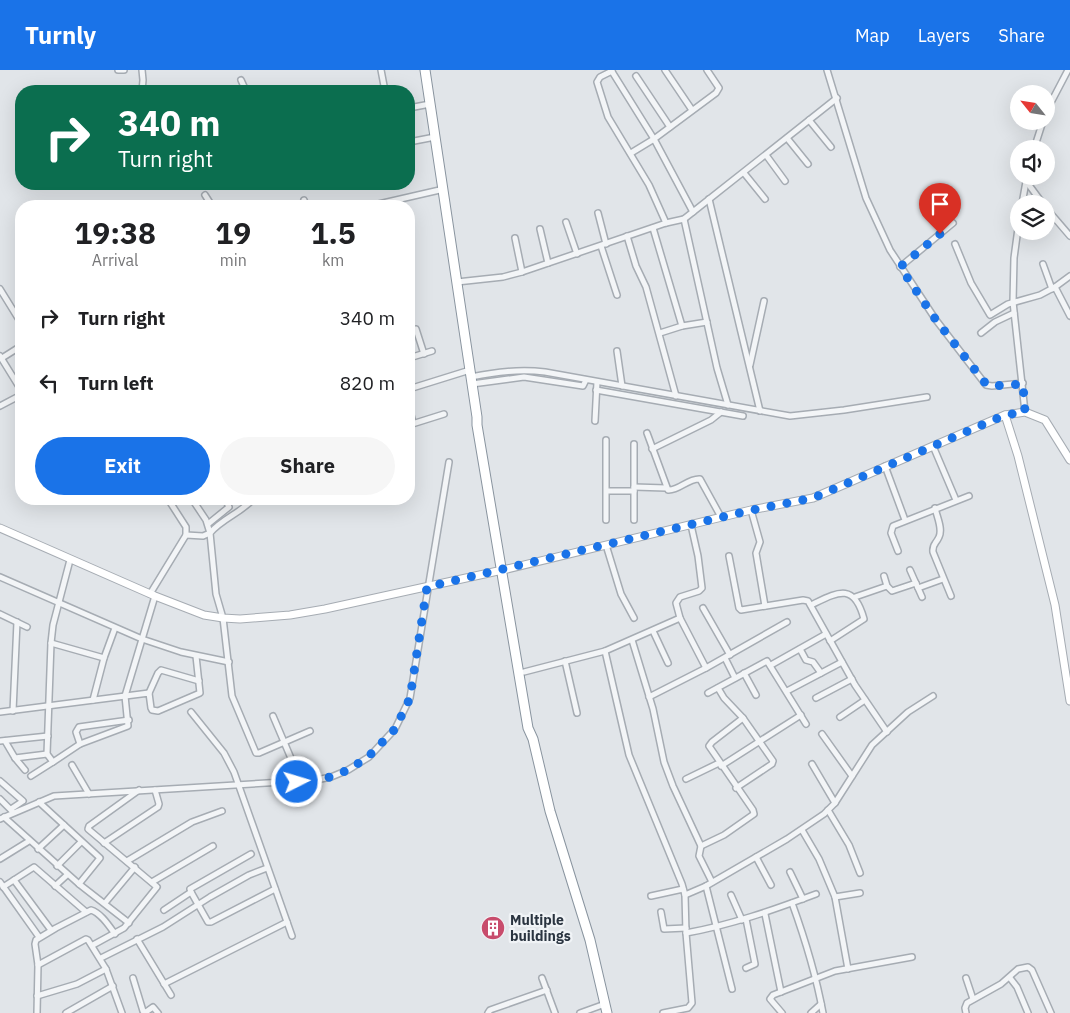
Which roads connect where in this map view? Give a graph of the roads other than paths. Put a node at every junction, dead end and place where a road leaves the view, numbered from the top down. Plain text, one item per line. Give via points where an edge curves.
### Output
1 (118, 70) edge
2 (124, 70) edge
3 (142, 70) edge
4 (381, 70) edge
5 (425, 70) edge
6 (665, 70) edge
7 (706, 70) edge
8 (827, 70) edge
9 (1068, 70) edge
10 (611, 71) edge
11 (636, 76) dead end
12 (241, 80) dead end
13 (143, 85) edge
14 (243, 85) edge
15 (384, 85) edge
16 (1055, 95) edge
17 (837, 98) junction
18 (430, 104) junction
19 (415, 107) edge
20 (692, 110) junction
21 (809, 120) junction
22 (670, 127) junction
23 (436, 137) junction
24 (787, 138) junction
25 (654, 139) junction
26 (415, 141) edge
27 (831, 147) dead end
28 (631, 153) junction
29 (766, 155) junction
30 (808, 164) dead end
31 (744, 173) junction
32 (785, 181) dead end
33 (444, 189) junction
34 (204, 195) dead end
35 (709, 199) junction
36 (765, 199) dead end
37 (208, 200) edge
38 (397, 200) edge
39 (693, 212) junction
40 (598, 213) dead end
41 (1055, 218) edge
42 (684, 219) junction
43 (566, 222) dead end
44 (953, 222) dead end
45 (666, 223) junction
46 (653, 228) junction
47 (540, 229) dead end
48 (627, 236) junction
49 (1070, 236) edge
50 (515, 238) dead end
51 (1016, 240) edge
52 (955, 244) dead end
53 (604, 245) junction
54 (577, 254) junction
55 (548, 263) junction
56 (1043, 264) dead end
57 (900, 267) junction
58 (522, 272) junction
59 (1070, 276) edge
60 (457, 282) junction
61 (1053, 288) junction
62 (0, 289) edge
63 (617, 295) dead end
64 (764, 301) dead end
65 (1013, 302) junction
66 (15, 313) edge
67 (1014, 313) junction
68 (1070, 316) edge
69 (707, 322) junction
70 (682, 326) junction
71 (416, 329) dead end
72 (660, 333) junction
73 (981, 333) dead end
74 (15, 349) edge
75 (432, 351) dead end
76 (617, 351) dead end
77 (424, 354) junction
78 (415, 356) edge
79 (1, 357) edge
80 (750, 366) junction
81 (471, 377) junction
82 (15, 380) edge
83 (597, 382) junction
84 (1023, 384) junction
85 (622, 386) junction
86 (415, 387) edge
87 (596, 390) junction
88 (676, 396) junction
89 (926, 397) dead end
90 (15, 398) edge
91 (728, 405) junction
92 (0, 406) edge
93 (760, 411) junction
94 (721, 412) junction
95 (1025, 412) junction
96 (444, 414) dead end
97 (1005, 415) junction
98 (743, 416) dead end
99 (595, 421) dead end
100 (415, 423) edge
101 (648, 433) dead end
102 (606, 440) dead end
103 (634, 444) dead end
104 (933, 446) junction
105 (652, 449) junction
106 (1070, 460) edge
107 (449, 462) dead end
108 (885, 466) junction
109 (666, 488) junction
110 (634, 489) junction
111 (606, 491) junction
112 (968, 496) dead end
113 (956, 500) junction
114 (172, 505) edge
115 (196, 505) edge
116 (228, 505) edge
117 (246, 505) edge
118 (935, 508) junction
119 (752, 510) junction
120 (721, 517) junction
121 (606, 520) dead end
122 (634, 520) dead end
123 (904, 520) junction
124 (208, 524) junction
125 (691, 525) junction
126 (0, 528) edge
127 (210, 533) junction
128 (186, 535) junction
129 (606, 546) junction
130 (898, 551) dead end
131 (729, 556) dead end
132 (70, 560) junction
133 (504, 570) junction
134 (910, 570) dead end
135 (884, 576) dead end
136 (0, 577) edge
137 (944, 578) junction
138 (917, 585) junction
139 (887, 586) junction
140 (427, 587) junction
141 (153, 595) junction
142 (951, 596) dead end
143 (855, 597) junction
144 (922, 598) dead end
145 (59, 604) junction
146 (810, 605) junction
147 (765, 606) junction
148 (703, 608) dead end
149 (0, 614) edge
150 (223, 618) junction
151 (634, 618) dead end
152 (680, 618) junction
153 (17, 622) junction
154 (787, 622) dead end
155 (27, 627) dead end
156 (115, 628) junction
157 (653, 631) junction
158 (826, 634) junction
159 (142, 640) junction
160 (632, 640) junction
161 (830, 641) junction
162 (51, 643) junction
163 (800, 649) junction
164 (605, 651) junction
165 (196, 656) junction
166 (727, 656) junction
167 (104, 658) junction
168 (565, 661) junction
169 (229, 662) junction
170 (842, 662) junction
171 (668, 663) dead end
172 (771, 665) junction
173 (706, 668) junction
174 (524, 672) junction
175 (744, 673) junction
176 (821, 673) junction
177 (735, 678) junction
178 (852, 679) junction
179 (199, 681) junction
180 (718, 688) junction
181 (787, 691) junction
182 (149, 693) junction
183 (708, 693) dead end
184 (756, 695) dead end
185 (125, 696) junction
186 (933, 696) dead end
187 (649, 697) junction
188 (816, 698) dead end
189 (93, 700) junction
190 (865, 700) junction
191 (1070, 701) edge
192 (49, 706) junction
193 (13, 711) junction
194 (0, 712) edge
195 (191, 712) dead end
196 (577, 713) dead end
197 (801, 715) junction
198 (273, 716) dead end
199 (840, 717) dead end
200 (743, 718) junction
201 (128, 720) junction
202 (806, 724) dead end
203 (310, 731) dead end
204 (887, 732) junction
205 (822, 734) dead end
206 (48, 736) junction
207 (533, 739) junction
208 (2, 741) edge
209 (759, 741) junction
210 (284, 742) junction
211 (80, 744) junction
212 (48, 754) junction
213 (15, 758) junction
214 (53, 762) junction
215 (293, 763) dead end
216 (812, 764) dead end
217 (72, 765) dead end
218 (720, 765) junction
219 (25, 770) dead end
220 (31, 776) dead end
221 (852, 776) junction
222 (686, 779) dead end
223 (0, 781) edge
224 (238, 785) junction
225 (736, 788) junction
226 (139, 790) junction
227 (155, 790) junction
228 (89, 794) junction
229 (0, 799) edge
230 (39, 802) junction
231 (835, 803) junction
232 (828, 810) junction
233 (12, 811) junction
234 (222, 811) dead end
235 (2, 818) edge
236 (64, 825) junction
237 (802, 830) junction
238 (29, 841) junction
239 (81, 842) junction
240 (104, 843) junction
241 (213, 846) dead end
242 (701, 846) junction
243 (38, 849) junction
244 (252, 854) dead end
245 (756, 857) junction
246 (0, 859) edge
247 (127, 861) junction
248 (57, 866) junction
249 (135, 867) junction
250 (267, 868) junction
251 (790, 872) dead end
252 (860, 873) dead end
253 (67, 875) junction
254 (14, 880) junction
255 (152, 882) junction
256 (712, 882) junction
257 (1, 884) edge
258 (79, 884) junction
259 (771, 885) dead end
260 (55, 886) junction
261 (706, 886) junction
262 (275, 889) junction
263 (683, 889) junction
264 (191, 892) junction
265 (860, 893) dead end
266 (816, 894) dead end
267 (685, 895) junction
268 (731, 895) dead end
269 (651, 896) dead end
270 (835, 898) junction
271 (803, 899) junction
272 (105, 902) junction
273 (792, 903) junction
274 (197, 904) junction
275 (164, 910) dead end
276 (86, 912) junction
277 (661, 912) dead end
278 (765, 914) junction
279 (744, 920) junction
280 (287, 922) junction
281 (129, 923) junction
282 (716, 927) junction
283 (51, 930) junction
284 (686, 930) junction
285 (115, 934) junction
286 (292, 936) dead end
287 (39, 937) junction
288 (138, 939) junction
289 (93, 945) junction
290 (912, 957) dead end
291 (101, 958) junction
292 (38, 964) junction
293 (746, 968) dead end
294 (106, 969) junction
295 (848, 969) junction
296 (133, 978) dead end
297 (542, 978) dead end
298 (815, 978) junction
299 (966, 978) dead end
300 (1010, 978) junction
301 (164, 984) junction
302 (113, 986) junction
303 (732, 989) dead end
304 (547, 990) junction
305 (780, 992) junction
306 (170, 995) dead end
307 (37, 996) junction
308 (973, 999) junction
309 (821, 1004) junction
310 (606, 1008) edge
311 (37, 1013) edge
312 (66, 1013) edge
313 (122, 1013) edge
314 (158, 1013) edge
315 (488, 1013) edge
316 (555, 1013) edge
317 (580, 1013) edge
318 (662, 1013) edge
319 (782, 1013) edge
320 (811, 1013) edge
321 (823, 1013) edge
322 (966, 1013) edge
323 (1028, 1013) edge
324 (1051, 1013) edge

1 - 2 street
3 - 13 street
4 - 15 street
5 - 18 highway
6 - 20 street
7 - 20 street via 718,91
8 - 17 street
9 - 16 street
10 - 25 street
10 - 28 street via 600,77 598,82 608,117
11 - 22 street
12 - 14 street
17 - 21 street
17 - 57 street via 866,198
18 - 19 street
18 - 23 highway
20 - 22 street
21 - 24 street
21 - 27 street
22 - 25 street
23 - 26 street
23 - 33 highway
24 - 29 street
24 - 30 street
25 - 28 street
25 - 39 street
28 - 45 street via 650,185
29 - 31 street
29 - 32 street
31 - 35 street
31 - 36 street
33 - 38 street
33 - 60 highway
34 - 37 street
35 - 39 street
35 - 80 street
39 - 42 street
40 - 53 street
41 - 49 street
42 - 45 street
42 - 69 street
43 - 54 street
44 - 57 street
45 - 46 street
46 - 48 street
46 - 70 street
47 - 55 street
48 - 53 street
48 - 72 street
50 - 58 street
51 - 65 street
52 - 65 street via 974,289 990,315
53 - 54 street
53 - 63 street
54 - 55 street
55 - 58 street
56 - 61 street
57 - 84 street via 986,384
58 - 60 street
59 - 61 street
60 - 81 highway
61 - 65 street
61 - 68 street
62 - 66 street
64 - 80 street
65 - 67 street
67 - 73 street
67 - 84 street
69 - 70 street
69 - 91 street
70 - 72 street
71 - 77 street
72 - 88 street
74 - 79 street
75 - 77 street
76 - 85 street
77 - 78 street
79 - 82 street
80 - 93 street
81 - 83 street via 527,369
81 - 86 street
81 - 133 highway
83 - 85 street
83 - 87 street
84 - 95 street
85 - 88 street
87 - 94 street
87 - 99 street
88 - 91 street
89 - 93 street via 803,415
90 - 92 street
91 - 93 street
94 - 98 street
94 - 105 street
95 - 97 street
95 - 106 street via 1045,420
96 - 100 street
97 - 104 street
97 - 191 street via 1055,605
101 - 105 street
102 - 111 street
103 - 110 street
104 - 108 street
104 - 113 street
105 - 109 street
107 - 140 street
108 - 119 street via 813,498
108 - 123 street
109 - 110 street
109 - 120 street via 673,490 700,479
110 - 111 street
110 - 122 street
111 - 121 street
112 - 113 street
113 - 118 street
114 - 128 street via 186,527
115 - 124 street
116 - 124 street
117 - 127 street
118 - 123 street
118 - 137 street via 940,535 932,548
119 - 120 street
119 - 147 street via 760,542 756,553
120 - 125 street
123 - 130 street via 891,529
124 - 127 street
125 - 129 street
125 - 152 street via 702,588 677,598
126 - 132 street
127 - 128 street
127 - 150 street via 216,594
128 - 141 street
129 - 133 street
129 - 151 street via 621,594
131 - 147 street via 739,608
132 - 141 street
132 - 145 street
133 - 140 street
133 - 174 highway
133 - 207 highway via 528,728
134 - 138 street
135 - 139 street
136 - 145 street
137 - 138 street
137 - 142 street
138 - 139 street via 892,591
138 - 144 street
139 - 143 street
140 - 150 street via 311,612
140 - 224 street via 410,698 395,729 368,757 331,777
141 - 150 street via 204,615
141 - 159 street
143 - 146 street via 838,593
143 - 161 street via 864,619
145 - 156 street
145 - 162 street
146 - 147 street via 803,600
146 - 158 street
148 - 166 street
149 - 153 street
150 - 169 street
152 - 157 street
152 - 173 street
153 - 155 street
153 - 193 street
154 - 166 street
156 - 159 street
156 - 167 street
157 - 160 street
157 - 171 street
158 - 161 street
158 - 163 street
159 - 165 street
159 - 185 street
160 - 164 street
160 - 187 street
161 - 170 street
162 - 167 street
162 - 192 street
163 - 172 street
163 - 176 street via 806,660 813,662
164 - 168 street
164 - 263 street via 629,755
165 - 169 street
165 - 179 street
166 - 173 street
166 - 177 street
167 - 189 street
168 - 174 street
168 - 196 street
169 - 210 street via 232,696 254,751 259,753
170 - 176 street
170 - 178 street
172 - 175 street via 767,661
172 - 181 street
173 - 187 street
174 - 207 highway
175 - 177 street
175 - 184 street
176 - 181 street
177 - 180 street
178 - 188 street
178 - 190 street
179 - 182 street via 161,670
179 - 182 street via 201,691 198,694 158,711 152,710
180 - 183 street
180 - 200 street
181 - 197 street
182 - 185 street
185 - 189 street
185 - 201 street
186 - 204 street via 916,706
187 - 242 street via 664,762
189 - 192 street
190 - 199 street
190 - 204 street
192 - 193 street
192 - 206 street
193 - 194 street
195 - 224 street via 224,753
197 - 202 street
197 - 209 street
198 - 210 street
200 - 209 street
200 - 218 street via 710,744
201 - 211 street via 127,727
201 - 211 street via 78,727 76,732
203 - 210 street
204 - 221 street via 872,745
205 - 221 street
206 - 208 street
206 - 212 street
207 - 310 highway via 550,812 592,947
208 - 213 street
209 - 218 street
209 - 225 street via 773,763
210 - 215 street
211 - 214 street
212 - 213 street
212 - 214 street
213 - 219 street
214 - 220 street
216 - 231 street
217 - 228 street
218 - 222 street
218 - 225 street
221 - 231 street
223 - 233 street via 24,802
224 - 227 street
224 - 250 street
225 - 242 street via 754,814
226 - 227 street
226 - 228 street
226 - 240 street via 88,828
227 - 240 street via 158,807
228 - 230 street via 54,796
229 - 233 street
230 - 233 street
230 - 236 street
231 - 232 street
232 - 237 street
232 - 252 street via 849,845
233 - 235 street
234 - 247 street via 192,822
235 - 238 street
236 - 239 street
236 - 243 street
237 - 245 street
237 - 270 street
238 - 243 street
238 - 246 street
239 - 248 street
239 - 258 street via 100,858
240 - 247 street
241 - 255 street
242 - 256 street via 700,856
243 - 248 street
244 - 264 street via 192,888
245 - 256 street
245 - 259 street
247 - 249 street
248 - 253 street
249 - 255 street
249 - 272 street
250 - 262 street
250 - 274 street
251 - 271 street
253 - 258 street
253 - 260 street
254 - 257 street
254 - 260 street via 34,867
254 - 283 street
255 - 281 street via 156,888
256 - 261 street
257 - 287 street
258 - 272 street
260 - 276 street
261 - 267 street
261 - 282 street
262 - 274 street via 210,923
262 - 280 street
263 - 267 street
263 - 269 street
264 - 274 street
264 - 275 street
265 - 270 street
266 - 271 street
267 - 284 street
268 - 279 street
270 - 295 street
271 - 273 street
272 - 281 street
273 - 278 street
273 - 298 street
274 - 288 street via 163,928
276 - 283 street
276 - 285 street via 96,912
277 - 284 street via 664,930
278 - 279 street
278 - 305 street
279 - 282 street
279 - 293 street via 755,964
280 - 286 street
280 - 301 street
281 - 285 street
282 - 284 street
282 - 303 street
283 - 287 street
284 - 318 street via 692,1003 688,1008
285 - 289 street
287 - 292 street via 35,944
288 - 291 street
288 - 301 street
289 - 291 street
289 - 292 street via 86,939
290 - 295 street
291 - 294 street
292 - 307 street
294 - 302 street
294 - 307 street via 77,984
295 - 298 street
296 - 314 street via 143,1011 153,1007
297 - 304 street
298 - 305 street
298 - 309 street
299 - 308 street
300 - 308 street
300 - 323 street
300 - 324 street via 1018,969 1030,968
301 - 306 street
302 - 312 street
302 - 313 street
304 - 315 street
304 - 316 street
305 - 319 street via 770,998
307 - 311 street
308 - 322 street via 966,1005
309 - 320 street
309 - 321 street
310 - 317 street

